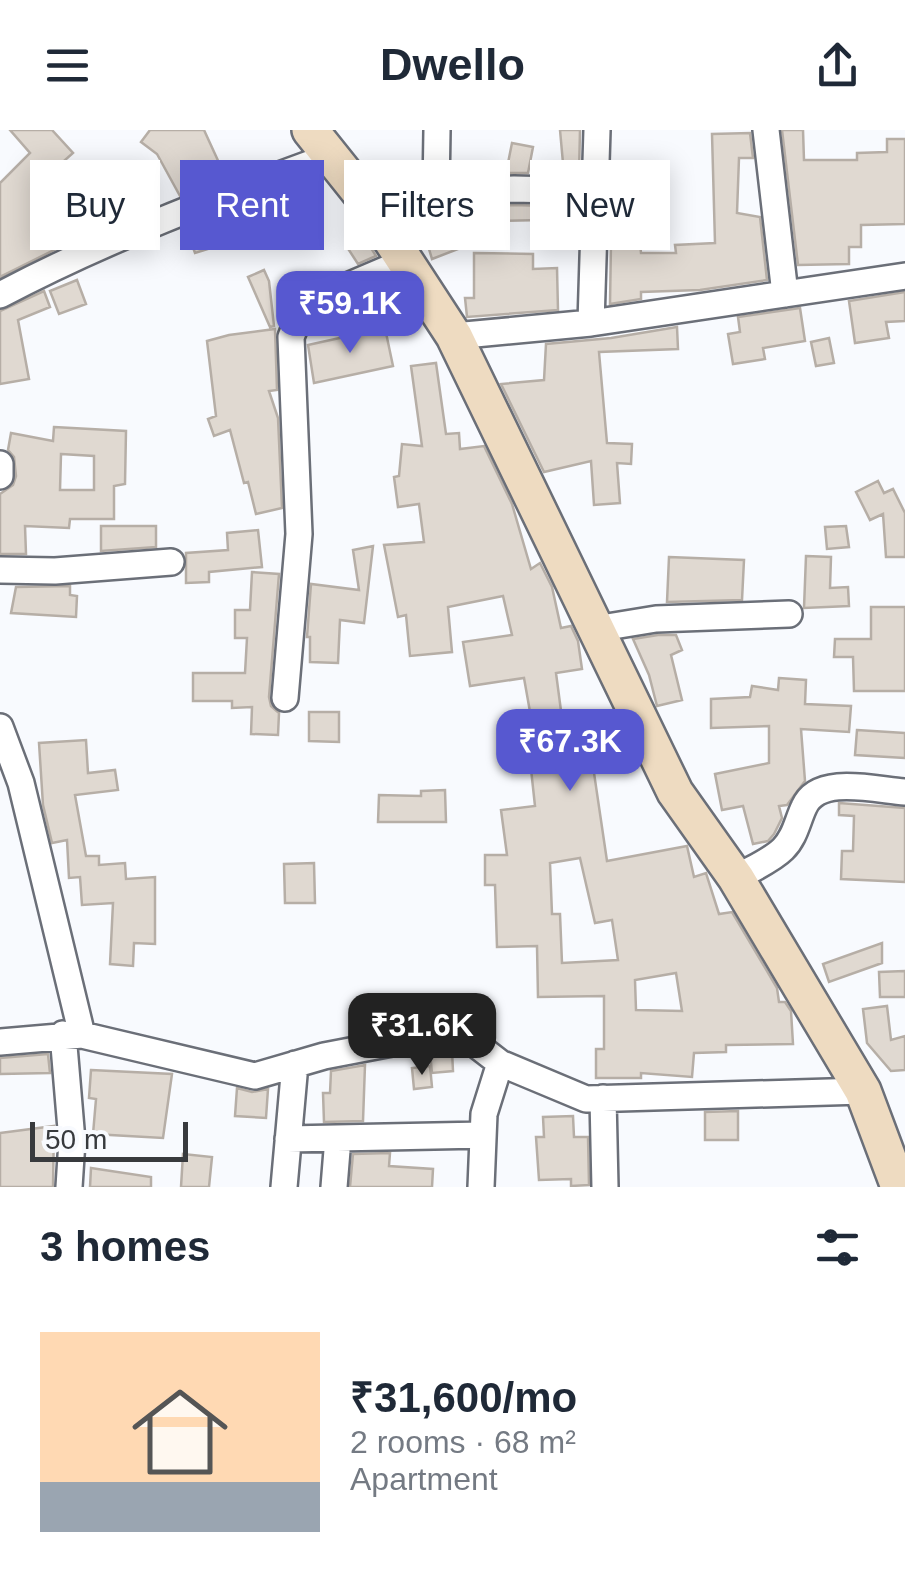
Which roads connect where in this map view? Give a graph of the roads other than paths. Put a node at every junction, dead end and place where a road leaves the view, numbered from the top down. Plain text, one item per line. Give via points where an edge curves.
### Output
1 (437, 130) edge
2 (597, 130) edge
3 (766, 130) edge
4 (320, 143) edge
5 (437, 160) edge
6 (595, 160) edge
7 (344, 173) edge
8 (398, 250) edge
9 (592, 250) edge
10 (406, 262) junction
11 (905, 276) edge
12 (0, 294) edge
13 (786, 294) junction
14 (591, 323) junction
15 (454, 336) junction
16 (0, 464) edge
17 (0, 476) edge
18 (171, 562) dead end
19 (0, 570) edge
20 (788, 614) dead end
21 (595, 629) junction
22 (285, 698) dead end
23 (0, 727) edge
24 (905, 792) edge
25 (736, 878) junction
26 (72, 1035) junction
27 (0, 1042) edge
28 (500, 1063) junction
29 (295, 1064) junction
30 (863, 1091) junction
31 (603, 1098) junction
32 (483, 1135) junction
33 (338, 1138) junction
34 (288, 1139) junction
35 (69, 1187) edge
36 (284, 1187) edge
37 (334, 1187) edge
38 (481, 1187) edge
39 (604, 1187) edge
40 (899, 1187) edge

1 - 5 street
2 - 6 street
3 - 13 street
4 - 7 street
4 - 12 street via 211,200
8 - 10 street
9 - 14 street
10 - 15 street
10 - 22 street via 310,302 291,337 299,534
11 - 13 street
13 - 14 street
14 - 15 street
15 - 21 street
16 - 17 street
18 - 19 street
20 - 21 street via 656,619
21 - 25 street via 676,792
23 - 26 street via 21,783
24 - 25 street via 815,791 783,849
25 - 30 street
26 - 27 street
26 - 29 street via 255,1076
26 - 35 street
28 - 29 street via 465,1036 438,1034
28 - 31 street via 586,1099
28 - 32 street
29 - 34 street
30 - 31 street
30 - 40 street
31 - 39 street
32 - 33 street
32 - 38 street
33 - 34 street
33 - 37 street
34 - 36 street

